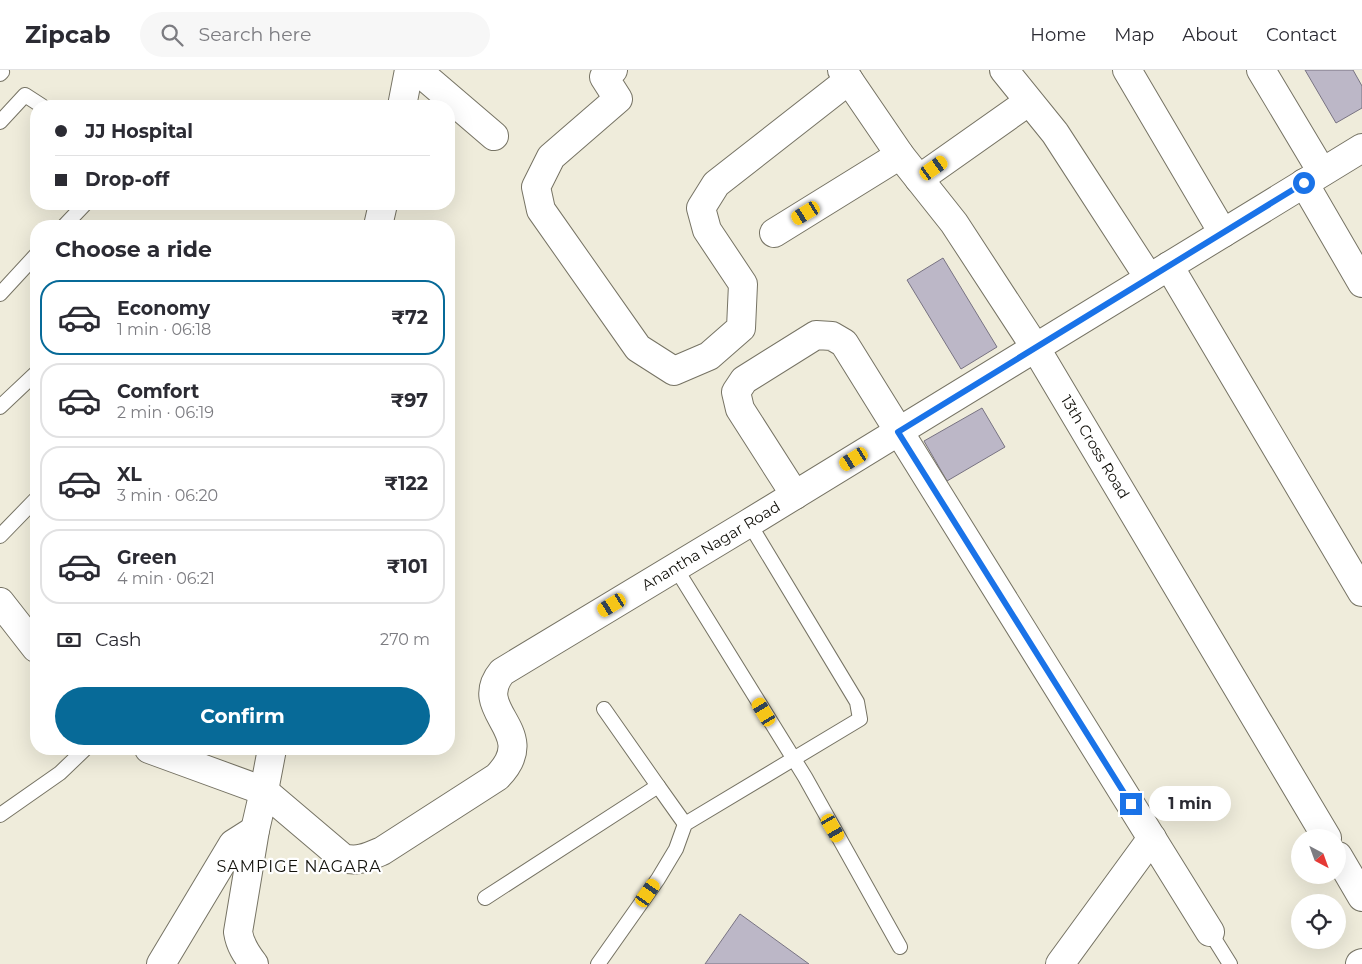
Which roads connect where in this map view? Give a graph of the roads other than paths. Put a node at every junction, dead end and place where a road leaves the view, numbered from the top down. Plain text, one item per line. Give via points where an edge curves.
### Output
1 (0, 70) edge
2 (410, 70) edge
3 (613, 70) edge
4 (1004, 70) edge
5 (1127, 70) edge
6 (1261, 70) edge
7 (0, 74) edge
8 (433, 75) edge
9 (845, 75) edge
10 (33, 100) edge
11 (403, 100) edge
12 (1028, 102) junction
13 (0, 122) edge
14 (494, 136) dead end
15 (1362, 148) edge
16 (900, 155) junction
17 (1313, 178) junction
18 (919, 179) junction
19 (79, 210) edge
20 (70, 220) edge
21 (774, 233) dead end
22 (1223, 233) junction
23 (30, 262) edge
24 (1159, 272) junction
25 (1362, 283) edge
26 (0, 294) edge
27 (1035, 347) junction
28 (30, 379) edge
29 (0, 407) edge
30 (898, 432) junction
31 (795, 495) junction
32 (30, 505) edge
33 (749, 523) junction
34 (0, 536) edge
35 (675, 567) junction
36 (1362, 592) edge
37 (0, 602) edge
38 (30, 640) edge
39 (604, 709) dead end
40 (80, 755) edge
41 (166, 755) edge
42 (271, 755) edge
43 (792, 759) junction
44 (658, 786) junction
45 (264, 790) junction
46 (0, 814) edge
47 (685, 824) junction
48 (1322, 829) edge
49 (255, 830) junction
50 (1152, 838) junction
51 (1346, 870) edge
52 (1362, 897) edge
53 (485, 898) dead end
54 (1210, 932) joint
55 (900, 947) dead end
56 (161, 964) edge
57 (254, 964) edge
58 (598, 964) edge
59 (1060, 964) edge
60 (1230, 964) edge

1 - 7 lane
2 - 11 street
3 - 9 street via 604,77 618,99 551,157 536,187 541,210 638,348 674,372 709,356 741,328 743,284 706,230 701,208 716,184
4 - 12 street
5 - 22 street
6 - 17 street
8 - 14 street
9 - 16 street, 13th Cross Road
10 - 13 lane via 25,95
12 - 18 street
12 - 24 street
15 - 17 street, Anantha Nagar Road
16 - 18 street, 13th Cross Road
16 - 21 street
17 - 22 street, Anantha Nagar Road
17 - 25 street
18 - 27 street, 13th Cross Road via 954,222
19 - 20 lane
22 - 24 street, Anantha Nagar Road
23 - 26 lane
24 - 27 street, Anantha Nagar Road
24 - 36 street
27 - 30 street, Anantha Nagar Road
27 - 48 street, 13th Cross Road
28 - 29 lane
30 - 31 street, Anantha Nagar Road
30 - 31 street via 844,343 832,336 816,335 744,380 736,392 740,409
30 - 50 street
31 - 33 street, Anantha Nagar Road
32 - 34 lane
33 - 35 street, Anantha Nagar Road
33 - 43 lane via 857,702 860,719
35 - 43 lane
35 - 45 street, Anantha Nagar Road via 502,672 495,680 493,692 494,703 512,739 513,751 505,769 382,851 360,859 343,858
37 - 38 street
39 - 44 lane
40 - 46 lane via 60,773
41 - 45 street
42 - 45 street
43 - 47 lane
43 - 55 lane
44 - 47 lane
44 - 53 lane
45 - 49 street
47 - 58 lane via 676,849 658,879
49 - 56 street via 233,844
49 - 57 street via 238,932 244,952
50 - 54 street
50 - 59 street
51 - 52 street
54 - 60 lane

